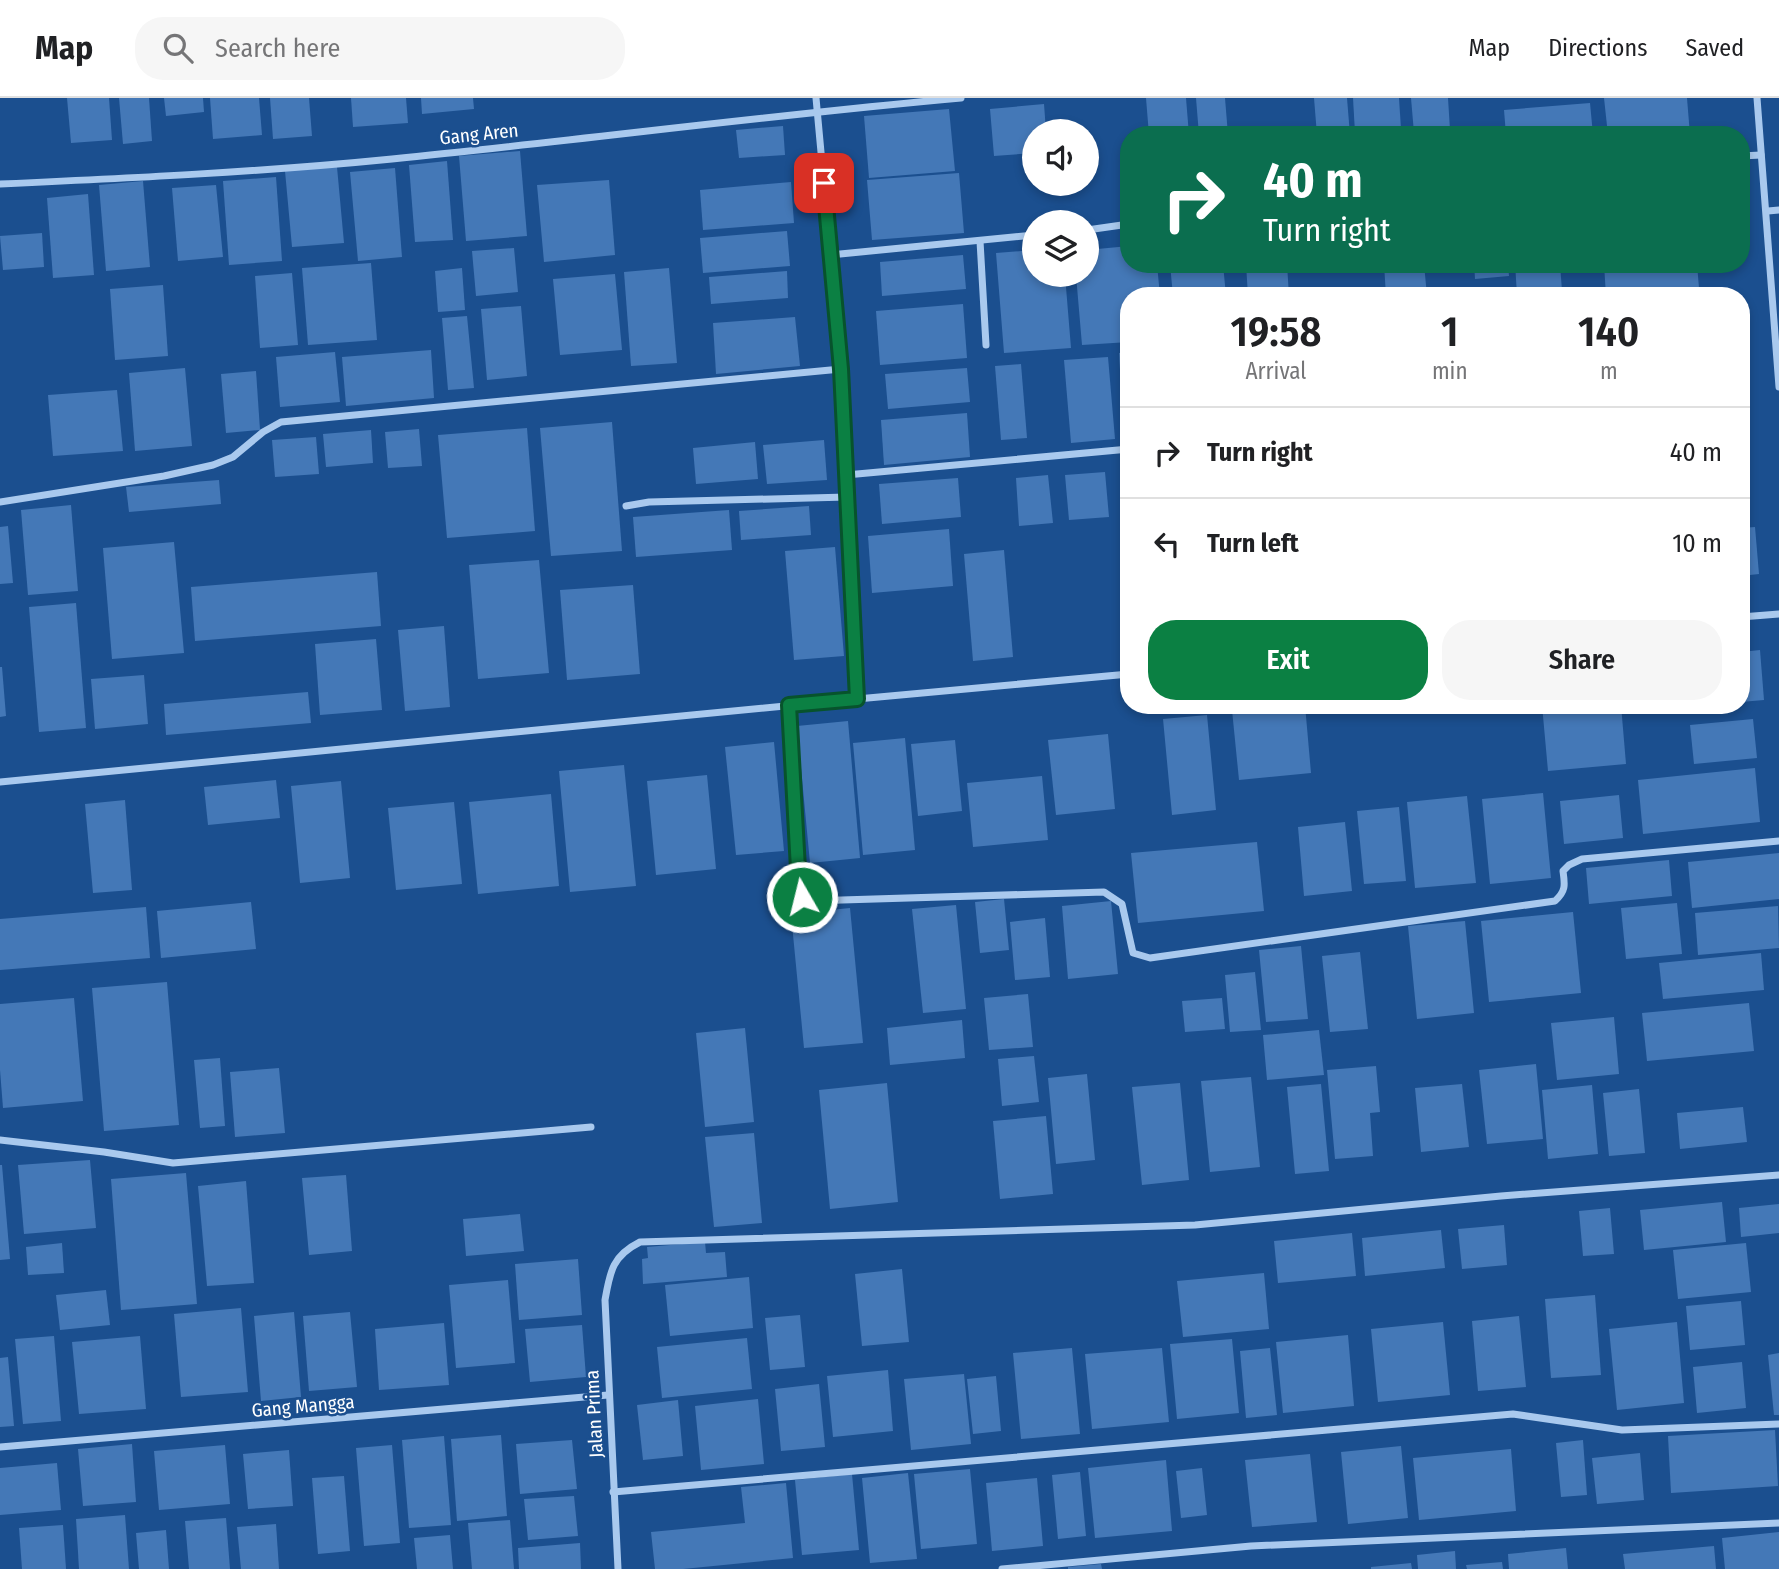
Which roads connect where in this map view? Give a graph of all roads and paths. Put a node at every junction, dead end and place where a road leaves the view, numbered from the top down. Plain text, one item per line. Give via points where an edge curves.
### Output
1 (816, 98) edge
2 (961, 98) edge
3 (1757, 98) edge
4 (817, 111) junction
5 (1761, 155) junction
6 (1750, 156) edge
7 (0, 184) edge
8 (1779, 210) edge
9 (1768, 211) junction
10 (1120, 225) edge
11 (1099, 228) edge
12 (1022, 236) edge
13 (980, 241) junction
14 (830, 255) junction
15 (986, 345) dead end
16 (841, 369) junction
17 (1779, 387) edge
18 (1120, 450) edge
19 (846, 475) junction
20 (847, 497) junction
21 (0, 502) edge
22 (626, 506) dead end
23 (1779, 614) edge
24 (1750, 616) edge
25 (1120, 675) edge
26 (857, 699) junction
27 (789, 705) junction
28 (0, 782) edge
29 (1779, 841) edge
30 (591, 1127) dead end
31 (0, 1140) edge
32 (1779, 1175) edge
33 (608, 1395) junction
34 (1779, 1424) edge
35 (0, 1447) edge
36 (614, 1492) junction
37 (1779, 1523) edge
38 (618, 1569) edge
39 (1002, 1569) edge

1 - 4 street
2 - 4 street, Gang Aren
3 - 5 street
4 - 7 street, Gang Aren via 390,160
4 - 14 street
5 - 6 street
5 - 9 street
8 - 9 street
9 - 17 street
10 - 11 street
12 - 13 street
13 - 14 street
13 - 15 street
14 - 16 street
16 - 19 street
16 - 21 street via 281,422 233,457 213,465
18 - 19 street
19 - 20 street
20 - 22 street
20 - 26 street
23 - 24 street
25 - 26 street
26 - 27 street
27 - 28 street
27 - 29 street via 802,897 809,901 1104,892 1122,904 1133,953 1150,958 1555,901 1565,887 1563,871 1582,859
30 - 31 street via 173,1163
32 - 33 street, Jalan Prima via 1195,1225 640,1242 625,1249 610,1271 605,1300
33 - 35 street, Gang Mangga
33 - 36 street, Jalan Prima
34 - 36 street via 1622,1430 1513,1414
36 - 38 street, Jalan Prima
37 - 39 street via 1251,1546

